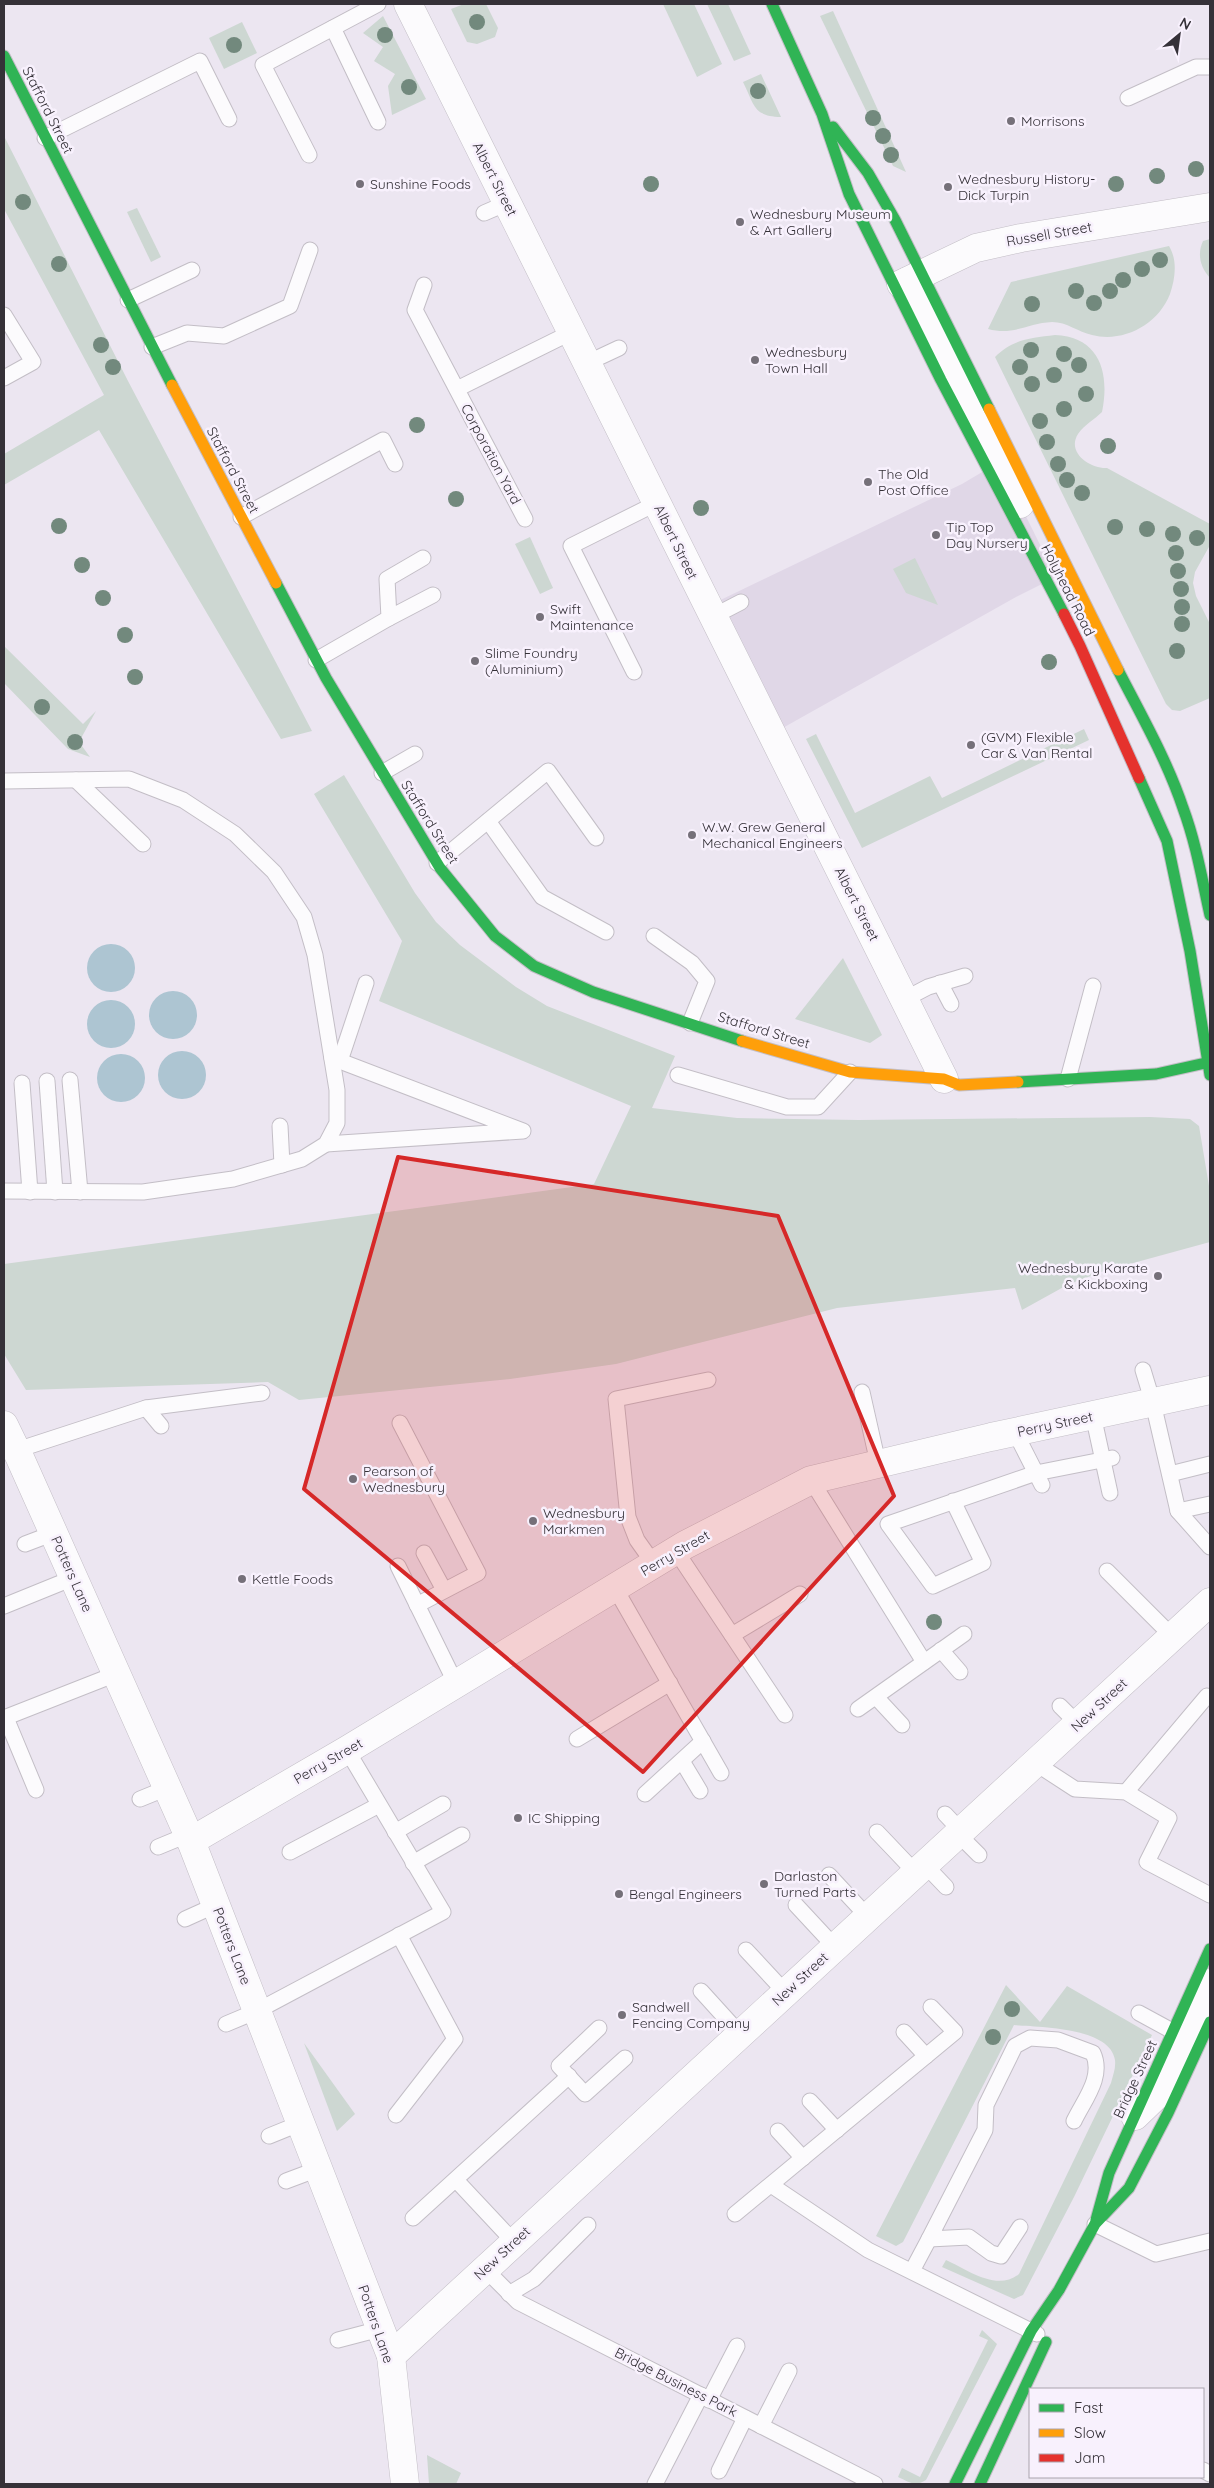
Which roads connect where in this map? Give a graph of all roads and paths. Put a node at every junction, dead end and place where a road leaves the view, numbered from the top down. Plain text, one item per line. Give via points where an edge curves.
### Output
1 (378, 4) edge
2 (408, 4) edge
3 (772, 4) edge
4 (333, 28) junction
5 (4, 56) edge
6 (1210, 68) edge
7 (1128, 98) dead end
8 (822, 114) junction
9 (229, 119) dead end
10 (378, 122) dead end
11 (45, 138) junction
12 (309, 155) dead end
13 (1210, 207) edge
14 (310, 250) dead end
15 (192, 270) dead end
16 (909, 280) junction
17 (424, 285) dead end
18 (128, 300) junction
19 (4, 315) edge
20 (572, 332) junction
21 (152, 347) junction
22 (619, 348) dead end
23 (587, 363) junction
24 (4, 378) edge
25 (457, 388) junction
26 (396, 464) dead end
27 (657, 503) junction
28 (242, 517) junction
29 (525, 519) dead end
30 (423, 558) dead end
31 (433, 595) dead end
32 (741, 602) dead end
33 (714, 616) junction
34 (389, 618) junction
35 (1080, 646) joint
36 (316, 660) junction
37 (634, 672) dead end
38 (415, 754) dead end
39 (382, 773) junction
40 (76, 780) junction
41 (4, 781) edge
42 (488, 821) junction
43 (596, 838) dead end
44 (143, 844) dead end
45 (437, 864) junction
46 (1210, 915) edge
47 (606, 932) dead end
48 (654, 936) dead end
49 (965, 976) dead end
50 (366, 983) dead end
51 (940, 983) junction
52 (1093, 986) dead end
53 (904, 999) junction
54 (951, 1004) dead end
55 (690, 1023) junction
56 (336, 1060) junction
57 (1209, 1062) edge
58 (850, 1072) junction
59 (678, 1075) dead end
60 (1210, 1076) edge
61 (944, 1079) junction
62 (1068, 1079) junction
63 (70, 1080) dead end
64 (47, 1081) dead end
65 (22, 1083) dead end
66 (280, 1126) dead end
67 (326, 1144) junction
68 (282, 1165) junction
69 (4, 1190) edge
70 (30, 1192) junction
71 (55, 1192) junction
72 (80, 1192) junction
73 (1143, 1370) dead end
74 (708, 1380) dead end
75 (1210, 1390) edge
76 (862, 1392) dead end
77 (262, 1393) dead end
78 (1153, 1403) junction
79 (146, 1408) junction
80 (1093, 1416) junction
81 (400, 1423) dead end
82 (4, 1425) edge
83 (161, 1426) dead end
84 (1015, 1432) junction
85 (14, 1457) edge
86 (1107, 1459) junction
87 (878, 1463) junction
88 (1210, 1464) edge
89 (1170, 1474) junction
90 (1039, 1479) junction
91 (811, 1480) junction
92 (1110, 1493) dead end
93 (953, 1501) junction
94 (1210, 1504) edge
95 (1178, 1511) junction
96 (54, 1533) junction
97 (25, 1544) dead end
98 (1210, 1547) edge
99 (424, 1553) dead end
100 (665, 1558) junction
101 (398, 1566) dead end
102 (1107, 1571) dead end
103 (73, 1578) junction
104 (615, 1588) junction
105 (444, 1590) junction
106 (800, 1594) dead end
107 (1210, 1602) edge
108 (417, 1605) junction
109 (4, 1606) edge
110 (964, 1634) dead end
111 (732, 1635) junction
112 (1173, 1637) junction
113 (941, 1650) junction
114 (924, 1662) junction
115 (960, 1672) dead end
116 (116, 1674) junction
117 (670, 1683) junction
118 (456, 1684) junction
119 (1207, 1696) dead end
120 (876, 1697) junction
121 (858, 1709) dead end
122 (785, 1715) dead end
123 (5, 1718) edge
124 (902, 1726) dead end
125 (577, 1739) dead end
126 (703, 1741) junction
127 (347, 1750) junction
128 (682, 1761) junction
129 (721, 1772) dead end
130 (1027, 1778) junction
131 (167, 1788) junction
132 (36, 1790) dead end
133 (700, 1791) dead end
134 (1126, 1792) junction
135 (645, 1794) dead end
136 (140, 1799) dead end
137 (379, 1804) junction
138 (444, 1804) dead end
139 (955, 1826) junction
140 (396, 1832) junction
141 (877, 1832) dead end
142 (462, 1835) dead end
143 (189, 1838) junction
144 (158, 1847) dead end
145 (290, 1852) dead end
146 (979, 1855) dead end
147 (414, 1863) junction
148 (920, 1869) junction
149 (829, 1875) dead end
150 (946, 1887) dead end
151 (1210, 1895) edge
152 (216, 1905) junction
153 (796, 1905) dead end
154 (868, 1917) junction
155 (185, 1919) dead end
156 (399, 1935) junction
157 (835, 1947) junction
158 (1210, 1949) edge
159 (746, 1950) dead end
160 (1210, 1983) edge
161 (701, 1991) dead end
162 (786, 1992) junction
163 (932, 2006) dead end
164 (257, 2011) junction
165 (1139, 2013) dead end
166 (1210, 2022) edge
167 (226, 2024) dead end
168 (599, 2028) dead end
169 (904, 2032) dead end
170 (1174, 2032) junction
171 (740, 2034) junction
172 (926, 2056) junction
173 (625, 2058) dead end
174 (569, 2076) junction
175 (810, 2101) dead end
176 (396, 2115) dead end
177 (1134, 2117) junction
178 (1074, 2121) dead end
179 (301, 2123) junction
180 (778, 2130) dead end
181 (837, 2130) junction
182 (269, 2136) dead end
183 (803, 2158) junction
184 (318, 2169) junction
185 (456, 2180) junction
186 (286, 2181) dead end
187 (771, 2184) junction
188 (735, 2214) dead end
189 (413, 2218) dead end
190 (1095, 2224) junction
191 (588, 2225) dead end
192 (1020, 2226) dead end
193 (929, 2239) junction
194 (1210, 2240) edge
195 (514, 2242) junction
196 (485, 2269) junction
197 (912, 2271) junction
198 (1059, 2290) junction
199 (509, 2294) junction
200 (380, 2329) junction
201 (1050, 2329) junction
202 (1031, 2331) junction
203 (338, 2340) dead end
204 (737, 2346) dead end
205 (391, 2356) junction
206 (789, 2372) dead end
207 (1007, 2380) junction
208 (1028, 2388) edge
209 (705, 2398) junction
210 (745, 2418) junction
211 (761, 2426) junction
212 (718, 2471) dead end
213 (405, 2484) edge
214 (655, 2484) edge
215 (874, 2484) edge
216 (955, 2484) edge
217 (980, 2484) edge

1 - 4 lane
2 - 20 street, Albert Street via 496,208
3 - 8 main road, Holyhead Road
4 - 10 lane
4 - 12 lane via 263,65
5 - 11 main road, Stafford Street
6 - 7 lane via 1196,67
8 - 16 main road, Holyhead Road via 849,194
8 - 16 main road, Holyhead Road via 868,173
9 - 11 lane via 200,61
11 - 18 main road, Stafford Street
13 - 16 street, Russell Street via 976,248
14 - 21 lane via 290,306 224,336 187,333
15 - 18 lane
16 - 35 street via 1050,562
16 - 46 main road, Holyhead Road via 1160,754 1183,807
17 - 25 lane, Corporation Yard via 415,310
18 - 21 main road, Stafford Street
19 - 24 lane via 33,362
20 - 23 street, Albert Street
20 - 25 lane, Corporation Yard
21 - 28 main road, Stafford Street
22 - 23 lane
23 - 27 street, Albert Street
25 - 29 lane, Corporation Yard
26 - 28 lane via 383,440
27 - 33 street, Albert Street
27 - 37 lane via 571,546
28 - 36 main road, Stafford Street
30 - 34 lane via 387,579
31 - 34 lane
32 - 33 lane
33 - 53 street, Albert Street
34 - 36 lane
35 - 57 main road, Holyhead Road via 1166,841 1190,951
36 - 39 main road, Stafford Street
38 - 39 lane
39 - 45 main road, Stafford Street
40 - 41 lane
40 - 44 lane
40 - 56 lane via 129,779 183,800 234,834 274,872 304,917
42 - 43 lane via 548,771
42 - 45 lane
42 - 47 lane via 542,897
45 - 55 main road, Stafford Street via 494,936 534,966 593,992
48 - 55 lane via 692,963 707,981
49 - 51 lane
50 - 56 lane
51 - 53 lane
51 - 54 lane
52 - 62 lane
53 - 61 street, Albert Street
55 - 58 main road, Stafford Street
56 - 67 lane via 337,1123
56 - 67 lane via 523,1132
57 - 60 main road, Holyhead Road
57 - 62 main road, Stafford Street via 1156,1074
58 - 59 lane via 818,1108 787,1107
58 - 61 main road, Stafford Street
61 - 62 main road, Stafford Street via 959,1085
63 - 72 lane
64 - 71 lane
65 - 70 lane
66 - 68 lane
67 - 68 lane via 302,1159
68 - 72 lane via 233,1179 143,1192
69 - 70 lane
70 - 71 lane
71 - 72 lane
73 - 78 lane
74 - 100 lane via 616,1399 628,1517 637,1540
75 - 78 street, Perry Street
76 - 87 lane
77 - 79 lane
78 - 80 street, Perry Street
78 - 89 lane
79 - 83 lane
79 - 85 lane
80 - 84 street, Perry Street
80 - 86 lane
81 - 105 lane via 478,1573
82 - 85 street, Potters Lane
84 - 87 street, Perry Street
84 - 90 lane
85 - 96 street, Potters Lane
86 - 90 lane
86 - 92 lane
87 - 91 street, Perry Street
88 - 89 lane
89 - 95 lane
90 - 93 lane
91 - 100 street, Perry Street
91 - 114 lane
93 - 93 lane via 983,1563 934,1586 888,1524
94 - 95 lane
95 - 98 lane
96 - 97 lane
96 - 103 street, Potters Lane
99 - 105 lane
100 - 104 street, Perry Street
100 - 111 lane
101 - 108 lane
102 - 112 lane
103 - 109 lane
103 - 116 street, Potters Lane via 80,1614
104 - 117 lane
104 - 118 street, Perry Street
105 - 108 lane
106 - 111 lane
107 - 112 street, New Street
108 - 118 lane
110 - 113 lane
111 - 122 lane
112 - 130 street, New Street via 1069,1715
113 - 114 lane
113 - 115 lane
114 - 120 lane
116 - 123 lane
116 - 131 street, Potters Lane
117 - 125 lane
117 - 126 lane
118 - 127 street, Perry Street
119 - 134 lane
120 - 121 lane
120 - 124 lane
123 - 132 lane
126 - 128 lane
126 - 129 lane
127 - 137 lane
127 - 143 street, Perry Street
128 - 133 lane
128 - 135 lane
130 - 134 lane via 1075,1789
130 - 139 street, New Street
131 - 136 lane
131 - 143 street, Potters Lane
134 - 151 lane via 1169,1818 1147,1862
137 - 140 lane
137 - 145 lane
138 - 140 lane
139 - 146 lane
139 - 148 street, New Street
140 - 147 lane
141 - 148 lane
142 - 147 lane
143 - 144 lane
143 - 152 street, Potters Lane
147 - 156 lane via 443,1912
148 - 150 lane
148 - 154 street, New Street
149 - 154 lane
152 - 155 lane
152 - 164 street, Potters Lane
153 - 157 lane
154 - 157 street, New Street
156 - 164 lane
156 - 176 lane via 455,2039
157 - 162 street, New Street
158 - 170 main road, Bridge Street
159 - 162 lane
160 - 177 street via 1164,2088
161 - 171 lane
162 - 171 street, New Street
163 - 172 lane via 954,2032
164 - 167 lane
164 - 179 street, Potters Lane
165 - 170 lane
166 - 190 main road, Bridge Street via 1129,2188
168 - 174 lane via 559,2066
169 - 172 lane
170 - 177 main road, Bridge Street
171 - 195 street, New Street
172 - 181 lane
173 - 174 lane via 585,2094
174 - 185 lane
175 - 181 lane
177 - 190 main road, Bridge Street via 1108,2173
178 - 193 lane via 1096,2076 1097,2061 1092,2052 1058,2040 1030,2038 1015,2046 986,2105 985,2130
179 - 182 lane
179 - 184 street, Potters Lane
180 - 183 lane
181 - 183 lane
183 - 187 lane
184 - 186 lane
184 - 200 street, Potters Lane
185 - 189 lane
185 - 195 lane
187 - 188 lane
187 - 197 lane via 868,2250
190 - 194 lane via 1156,2254
190 - 198 main road, Bridge Street
191 - 199 lane via 534,2279
192 - 193 lane via 1001,2256 991,2253 969,2237
193 - 197 lane
195 - 196 street, New Street
196 - 199 lane, Bridge Business Park
196 - 205 street, New Street
197 - 202 lane
198 - 201 main road, Bridge Street
198 - 202 main road, Bridge Street
199 - 209 lane, Bridge Business Park via 518,2302
200 - 203 lane
200 - 205 street, Potters Lane
201 - 202 lane
201 - 208 main road, Bridge Street
202 - 207 main road, Bridge Street
204 - 209 lane
205 - 213 street, Potters Lane
206 - 211 lane
207 - 208 lane
207 - 216 main road, Bridge Street
208 - 217 main road, Bridge Street
209 - 210 lane, Bridge Business Park
209 - 214 lane
210 - 211 lane, Bridge Business Park
210 - 212 lane
211 - 215 lane, Bridge Business Park

